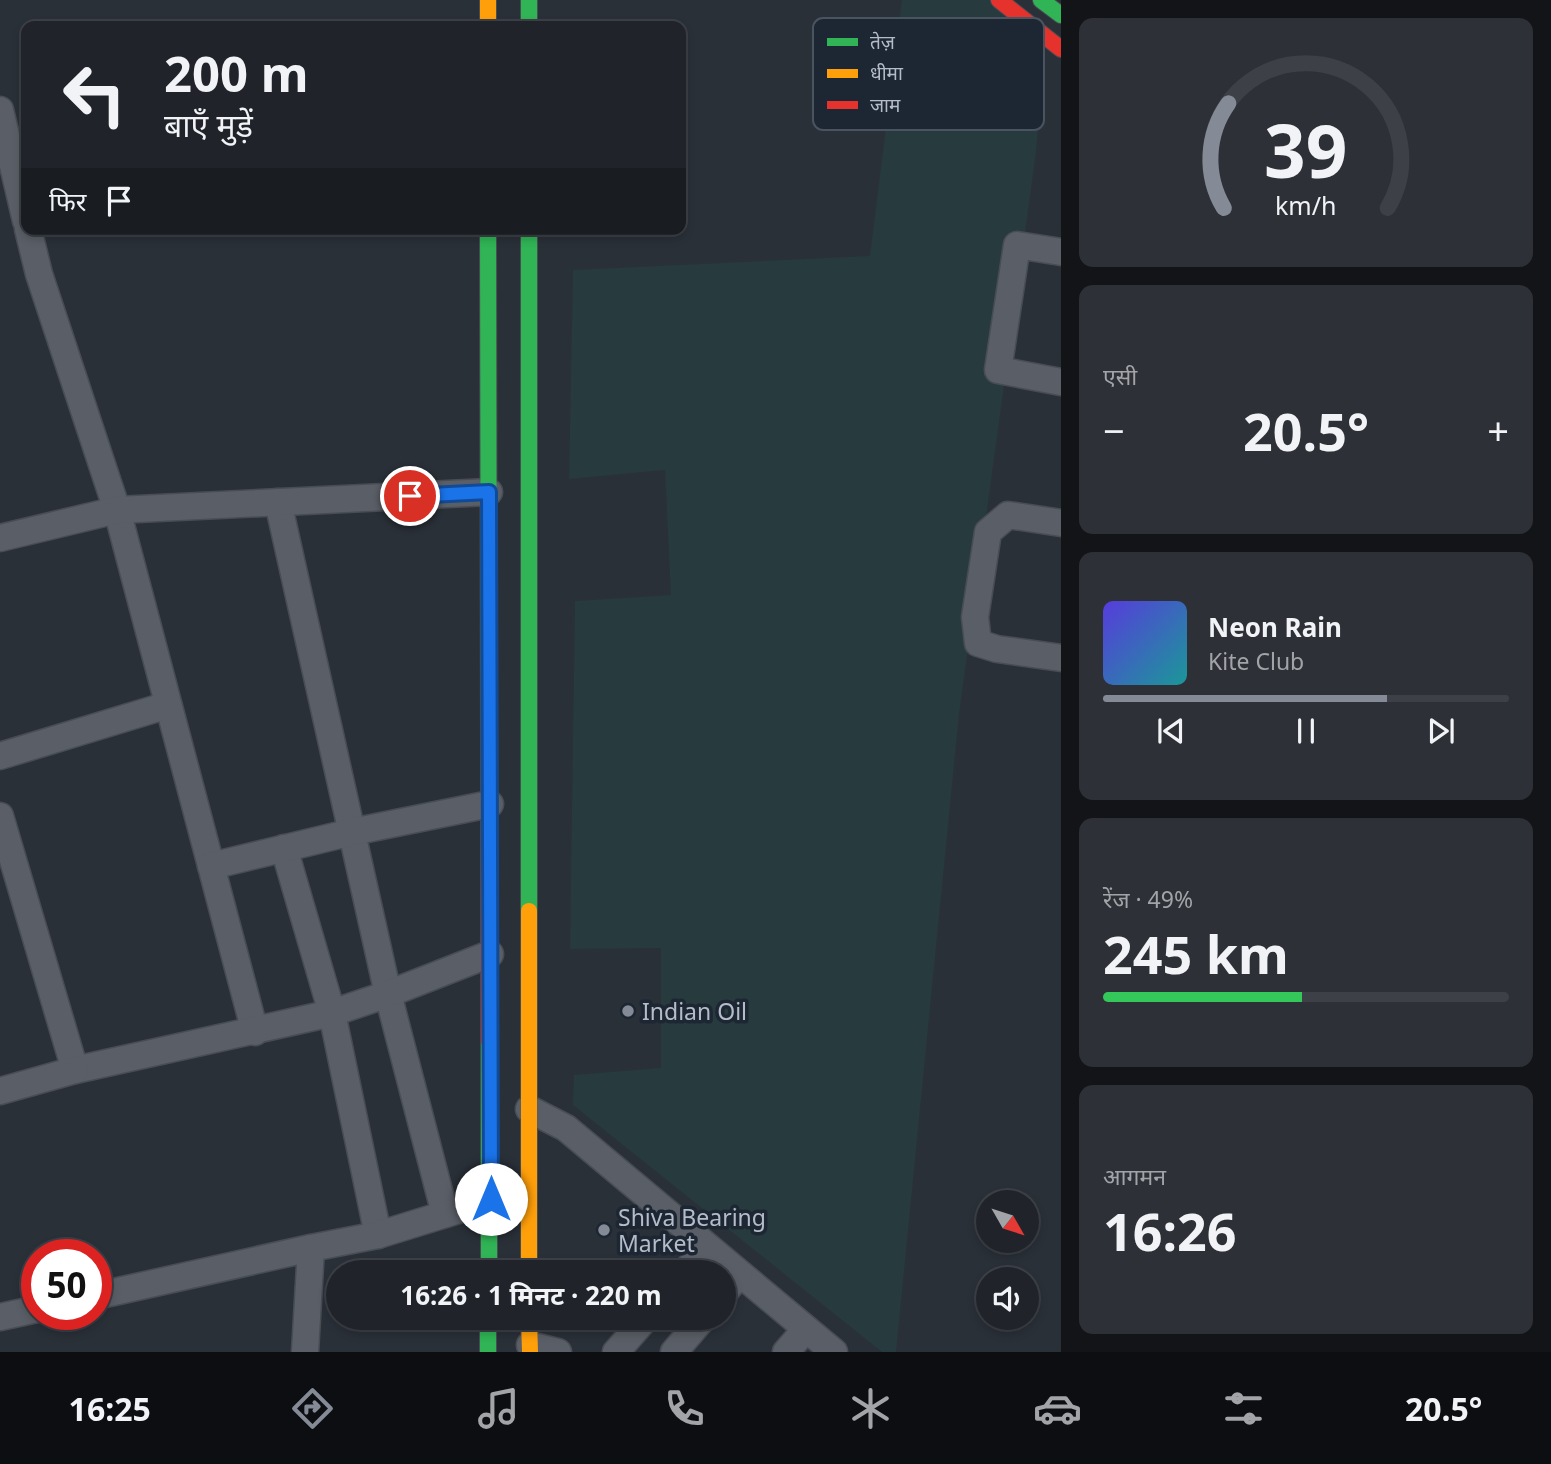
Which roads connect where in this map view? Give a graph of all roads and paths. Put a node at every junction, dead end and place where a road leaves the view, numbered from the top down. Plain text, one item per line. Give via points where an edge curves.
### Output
1 (488, 0) edge
2 (529, 0) edge
3 (999, 0) edge
4 (1041, 0) edge
5 (1061, 15) edge
6 (1022, 18) edge
7 (488, 21) edge
8 (529, 21) edge
9 (1044, 36) edge
10 (1061, 49) edge
11 (0, 110) edge
12 (21, 200) edge
13 (29, 235) edge
14 (488, 235) edge
15 (529, 235) edge
16 (1061, 252) edge
17 (1061, 382) edge
18 (489, 492) junction
19 (278, 502) junction
20 (117, 510) junction
21 (1061, 523) edge
22 (0, 538) edge
23 (1061, 658) edge
24 (168, 705) junction
25 (2, 748) edge
26 (490, 804) junction
27 (0, 816) edge
28 (352, 832) junction
29 (284, 848) junction
30 (211, 866) junction
31 (490, 954) junction
32 (388, 994) junction
33 (331, 1013) junction
34 (255, 1032) junction
35 (75, 1070) junction
36 (0, 1091) edge
37 (529, 1108) junction
38 (491, 1199) junction
39 (445, 1214) junction
40 (378, 1234) junction
41 (707, 1247) junction
42 (311, 1248) junction
43 (489, 1260) edge
44 (529, 1260) edge
45 (696, 1260) edge
46 (715, 1260) edge
47 (736, 1287) edge
48 (112, 1292) edge
49 (21, 1312) edge
50 (0, 1317) edge
51 (806, 1329) junction
52 (488, 1330) edge
53 (529, 1330) edge
54 (635, 1330) edge
55 (693, 1330) edge
56 (530, 1349) edge
57 (304, 1352) edge
58 (488, 1352) edge
59 (558, 1352) edge
60 (616, 1352) edge
61 (674, 1352) edge
62 (786, 1352) edge
63 (834, 1352) edge

1 - 7 main road
2 - 8 main road
3 - 6 main road
4 - 5 main road
9 - 10 main road
11 - 12 street
13 - 20 street
14 - 18 main road
15 - 37 main road
16 - 17 street via 1017,245 998,370
18 - 19 street
18 - 26 main road
19 - 20 street
19 - 28 street
20 - 22 street
20 - 24 street
21 - 23 street via 1008,515 988,532 975,617 978,642
24 - 25 street
24 - 30 street
26 - 28 street
26 - 31 main road
27 - 35 street
28 - 29 street
28 - 32 street
29 - 30 street
29 - 33 street
30 - 34 street
31 - 32 street
31 - 38 main road
32 - 33 street
32 - 39 street
33 - 34 street
33 - 40 street
34 - 35 street
35 - 36 street
37 - 41 street via 566,1128
37 - 44 main road
38 - 39 street
38 - 43 main road
39 - 40 street
40 - 42 street
41 - 45 street
41 - 46 street
42 - 48 street
42 - 57 street
47 - 51 street
49 - 50 street
51 - 62 street
51 - 63 street
52 - 58 main road
53 - 56 main road
54 - 60 street
55 - 61 street
56 - 59 street

